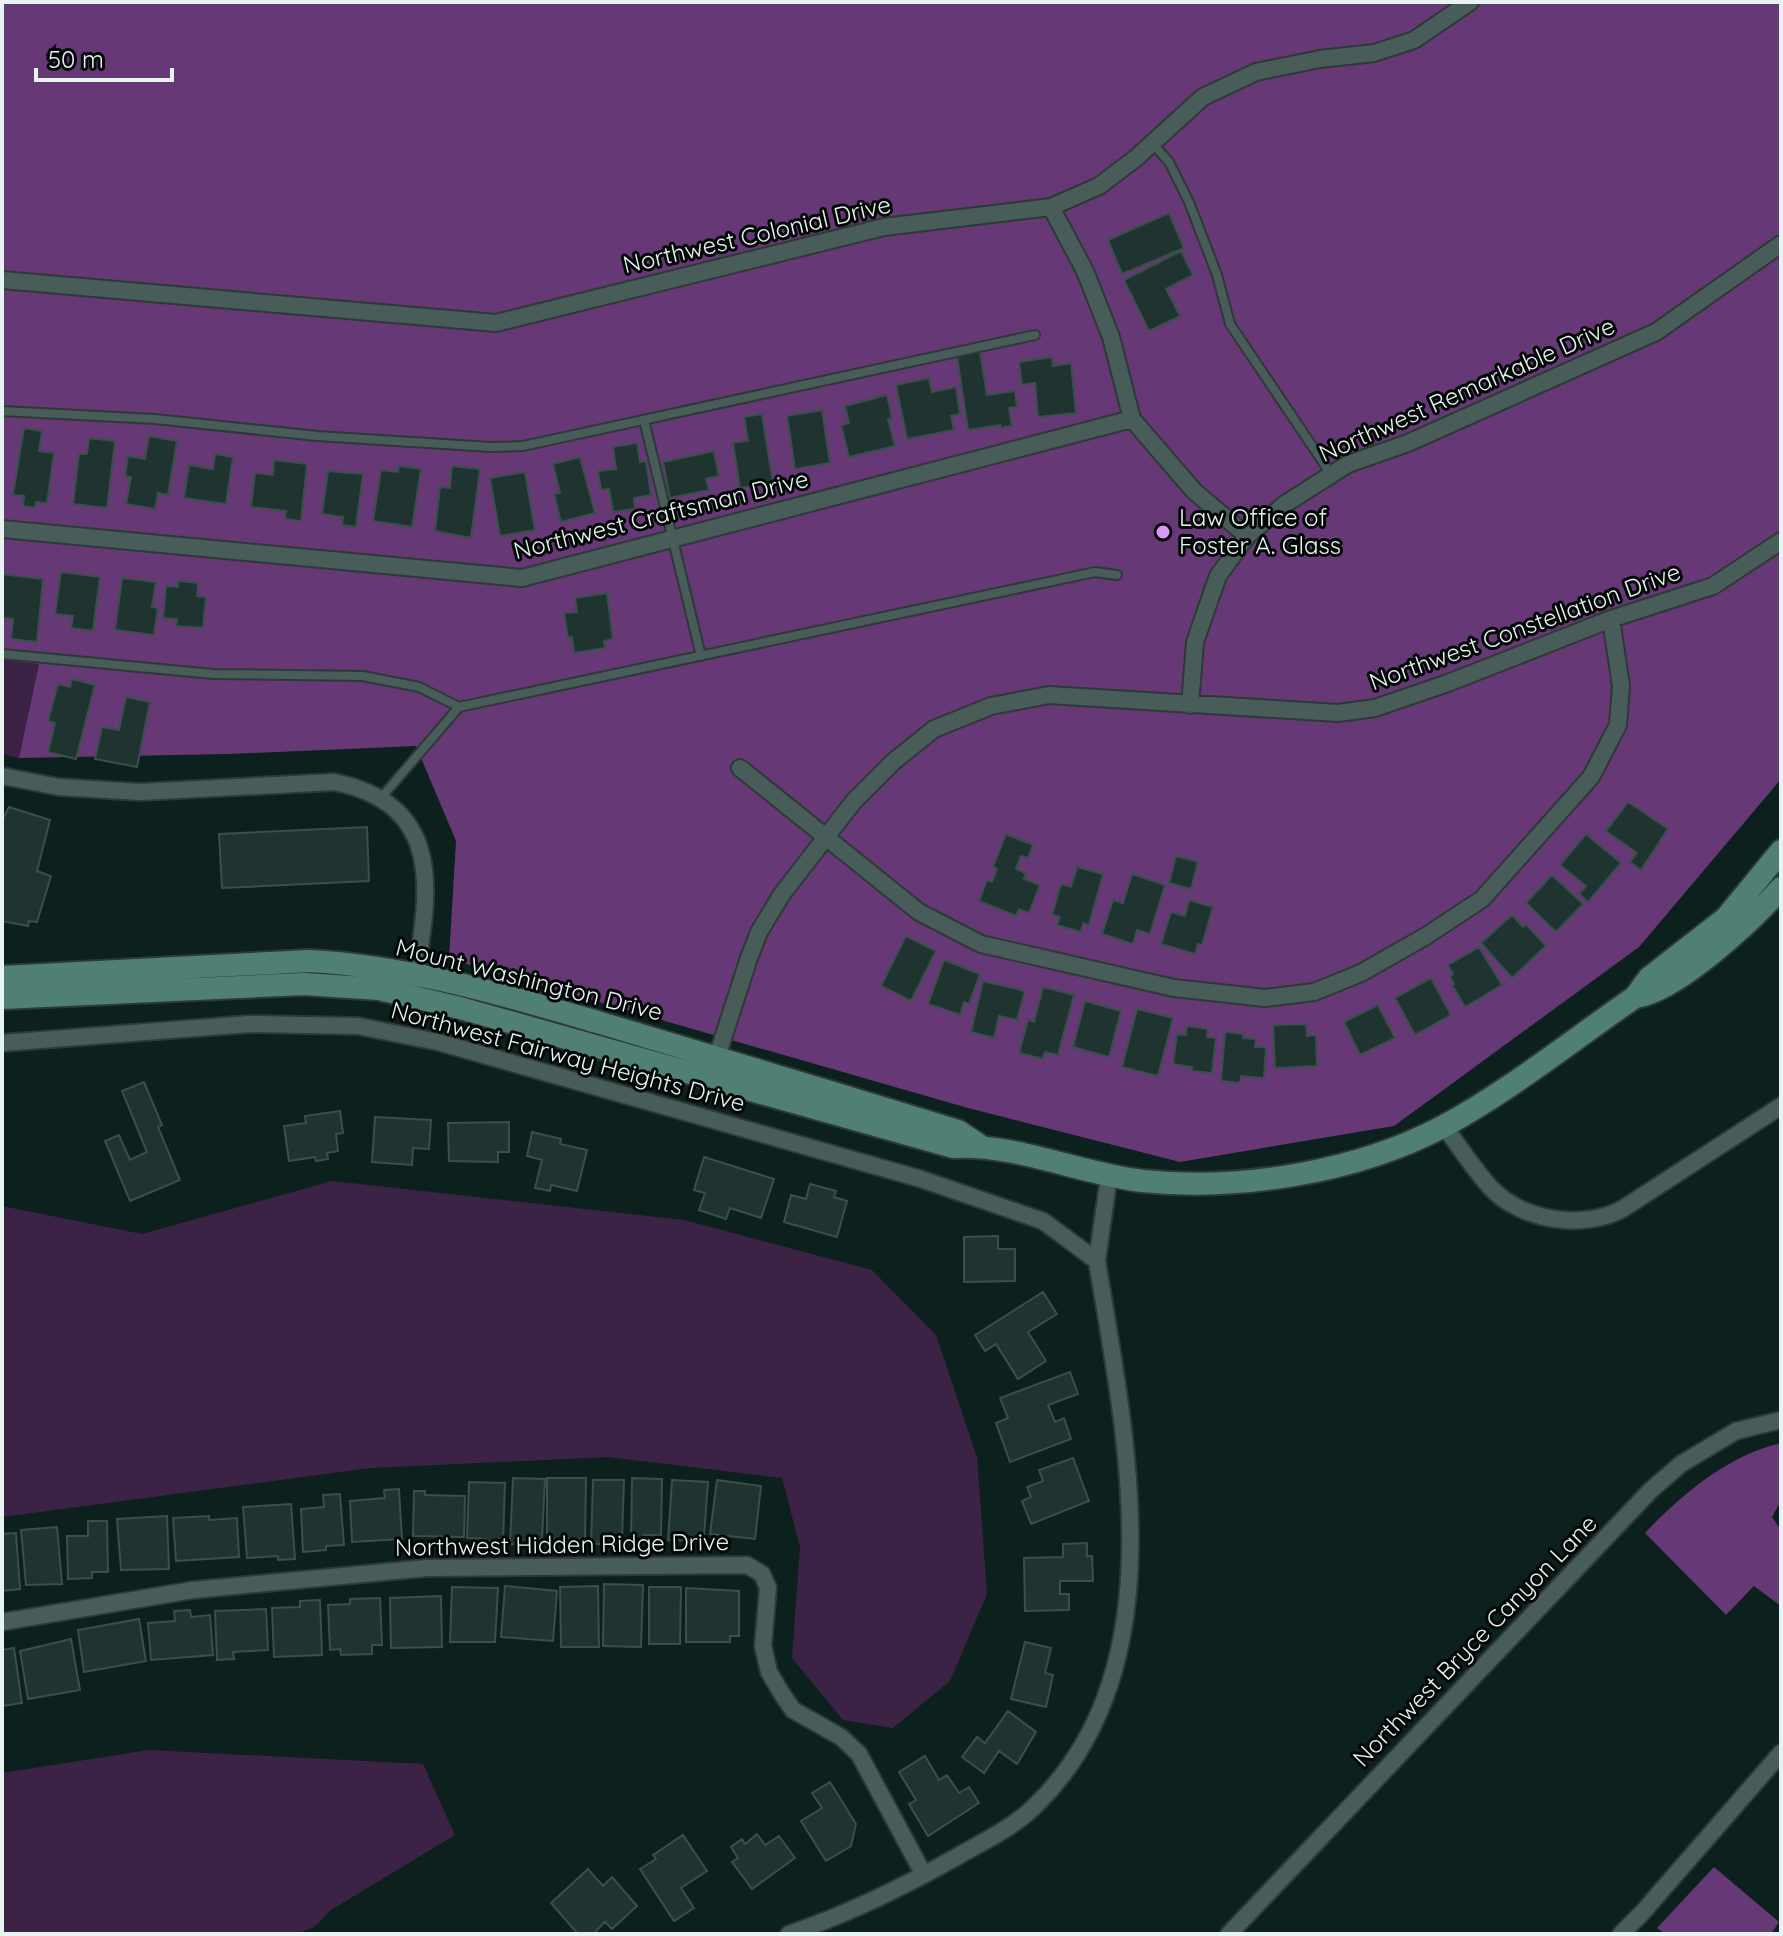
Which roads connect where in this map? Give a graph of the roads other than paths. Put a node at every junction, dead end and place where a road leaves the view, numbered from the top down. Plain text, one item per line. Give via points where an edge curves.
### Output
1 (1470, 2) edge
2 (1152, 143) junction
3 (1051, 207) junction
4 (1781, 244) edge
5 (2, 280) edge
6 (1035, 335) dead end
7 (2, 411) edge
8 (1132, 419) junction
9 (644, 420) junction
10 (1331, 475) junction
11 (2, 529) edge
12 (1247, 536) junction
13 (673, 539) junction
14 (1781, 541) edge
15 (1117, 575) dead end
16 (1611, 619) junction
17 (2, 654) edge
18 (701, 656) junction
19 (1190, 705) junction
20 (459, 707) junction
21 (740, 768) dead end
22 (2, 776) edge
23 (380, 799) junction
24 (826, 837) junction
25 (1781, 851) edge
26 (1781, 888) edge
27 (2, 977) edge
28 (414, 986) junction
29 (1635, 997) junction
30 (2, 998) edge
31 (2, 1043) edge
32 (717, 1057) junction
33 (710, 1079) junction
34 (1781, 1106) edge
35 (1444, 1126) junction
36 (979, 1145) junction
37 (1109, 1176) junction
38 (1097, 1261) junction
39 (1781, 1420) edge
40 (2, 1622) edge
41 (1781, 1753) edge
42 (924, 1875) junction
43 (789, 1934) edge
44 (1229, 1934) edge
45 (1621, 1934) edge

1 - 2 street, Northwest Colonial Drive via 1414,40 1374,53 1256,72 1203,97
2 - 3 street, Northwest Colonial Drive via 1099,186
2 - 10 lane via 1169,162 1189,202 1230,324
3 - 5 street, Northwest Colonial Drive via 884,227 496,323
3 - 8 street via 1085,271 1111,337
4 - 10 street, Northwest Remarkable Drive via 1656,332
6 - 9 lane
7 - 9 lane via 491,447 523,446
8 - 12 street via 1194,491
8 - 13 street, Northwest Craftsman Drive
9 - 13 lane
10 - 12 street, Northwest Remarkable Drive
11 - 13 street, Northwest Craftsman Drive via 522,578
12 - 19 street, Northwest Remarkable Drive via 1218,576 1195,642
13 - 18 lane
14 - 16 street, Northwest Constellation Drive via 1713,586
15 - 18 lane via 1095,572
16 - 19 street, Northwest Constellation Drive via 1375,708 1338,713
16 - 24 street via 1621,686 1618,725 1591,777 1482,899 1361,973 1314,992 1265,998 1174,988 981,944 919,912
17 - 20 lane via 213,674 363,676 419,687
18 - 20 lane
19 - 24 street, Northwest Constellation Drive via 1049,695 991,706 934,729 854,801
20 - 23 lane
21 - 24 street
22 - 23 street via 59,787 140,792 334,782
23 - 28 street via 409,825 426,869
24 - 32 street, Northwest Constellation Drive via 759,932
25 - 29 main road, Mount Washington Drive via 1726,918 1649,978
26 - 29 main road, Mount Washington Drive via 1716,950 1666,986
27 - 28 main road, Mount Washington Drive via 309,961 353,963
28 - 30 main road, Mount Washington Drive via 304,984
28 - 32 main road, Mount Washington Drive via 537,1005
28 - 33 main road, Mount Washington Drive
29 - 35 main road, Mount Washington Drive
31 - 38 street, Northwest Fairway Heights Drive via 249,1024 358,1026 438,1042 921,1179 1043,1221
32 - 33 street, Northwest Constellation Drive
32 - 36 main road, Mount Washington Drive via 958,1131
33 - 36 main road, Mount Washington Drive via 953,1147
34 - 35 street via 1624,1208 1581,1220 1533,1214 1492,1189
35 - 37 main road, Mount Washington Drive via 1382,1152 1307,1173 1197,1184
36 - 37 main road, Mount Washington Drive
37 - 38 street
38 - 42 street via 1128,1480 1130,1562 1119,1652 1090,1731 1055,1785 1010,1827
39 - 44 street, Northwest Bryce Canyon Lane via 1736,1431 1681,1464 1651,1490
40 - 42 street, Northwest Hidden Ridge Drive via 193,1590 427,1568 747,1565 762,1574 768,1588 763,1646 775,1683 793,1710 841,1737 859,1754
41 - 45 street
42 - 43 street

